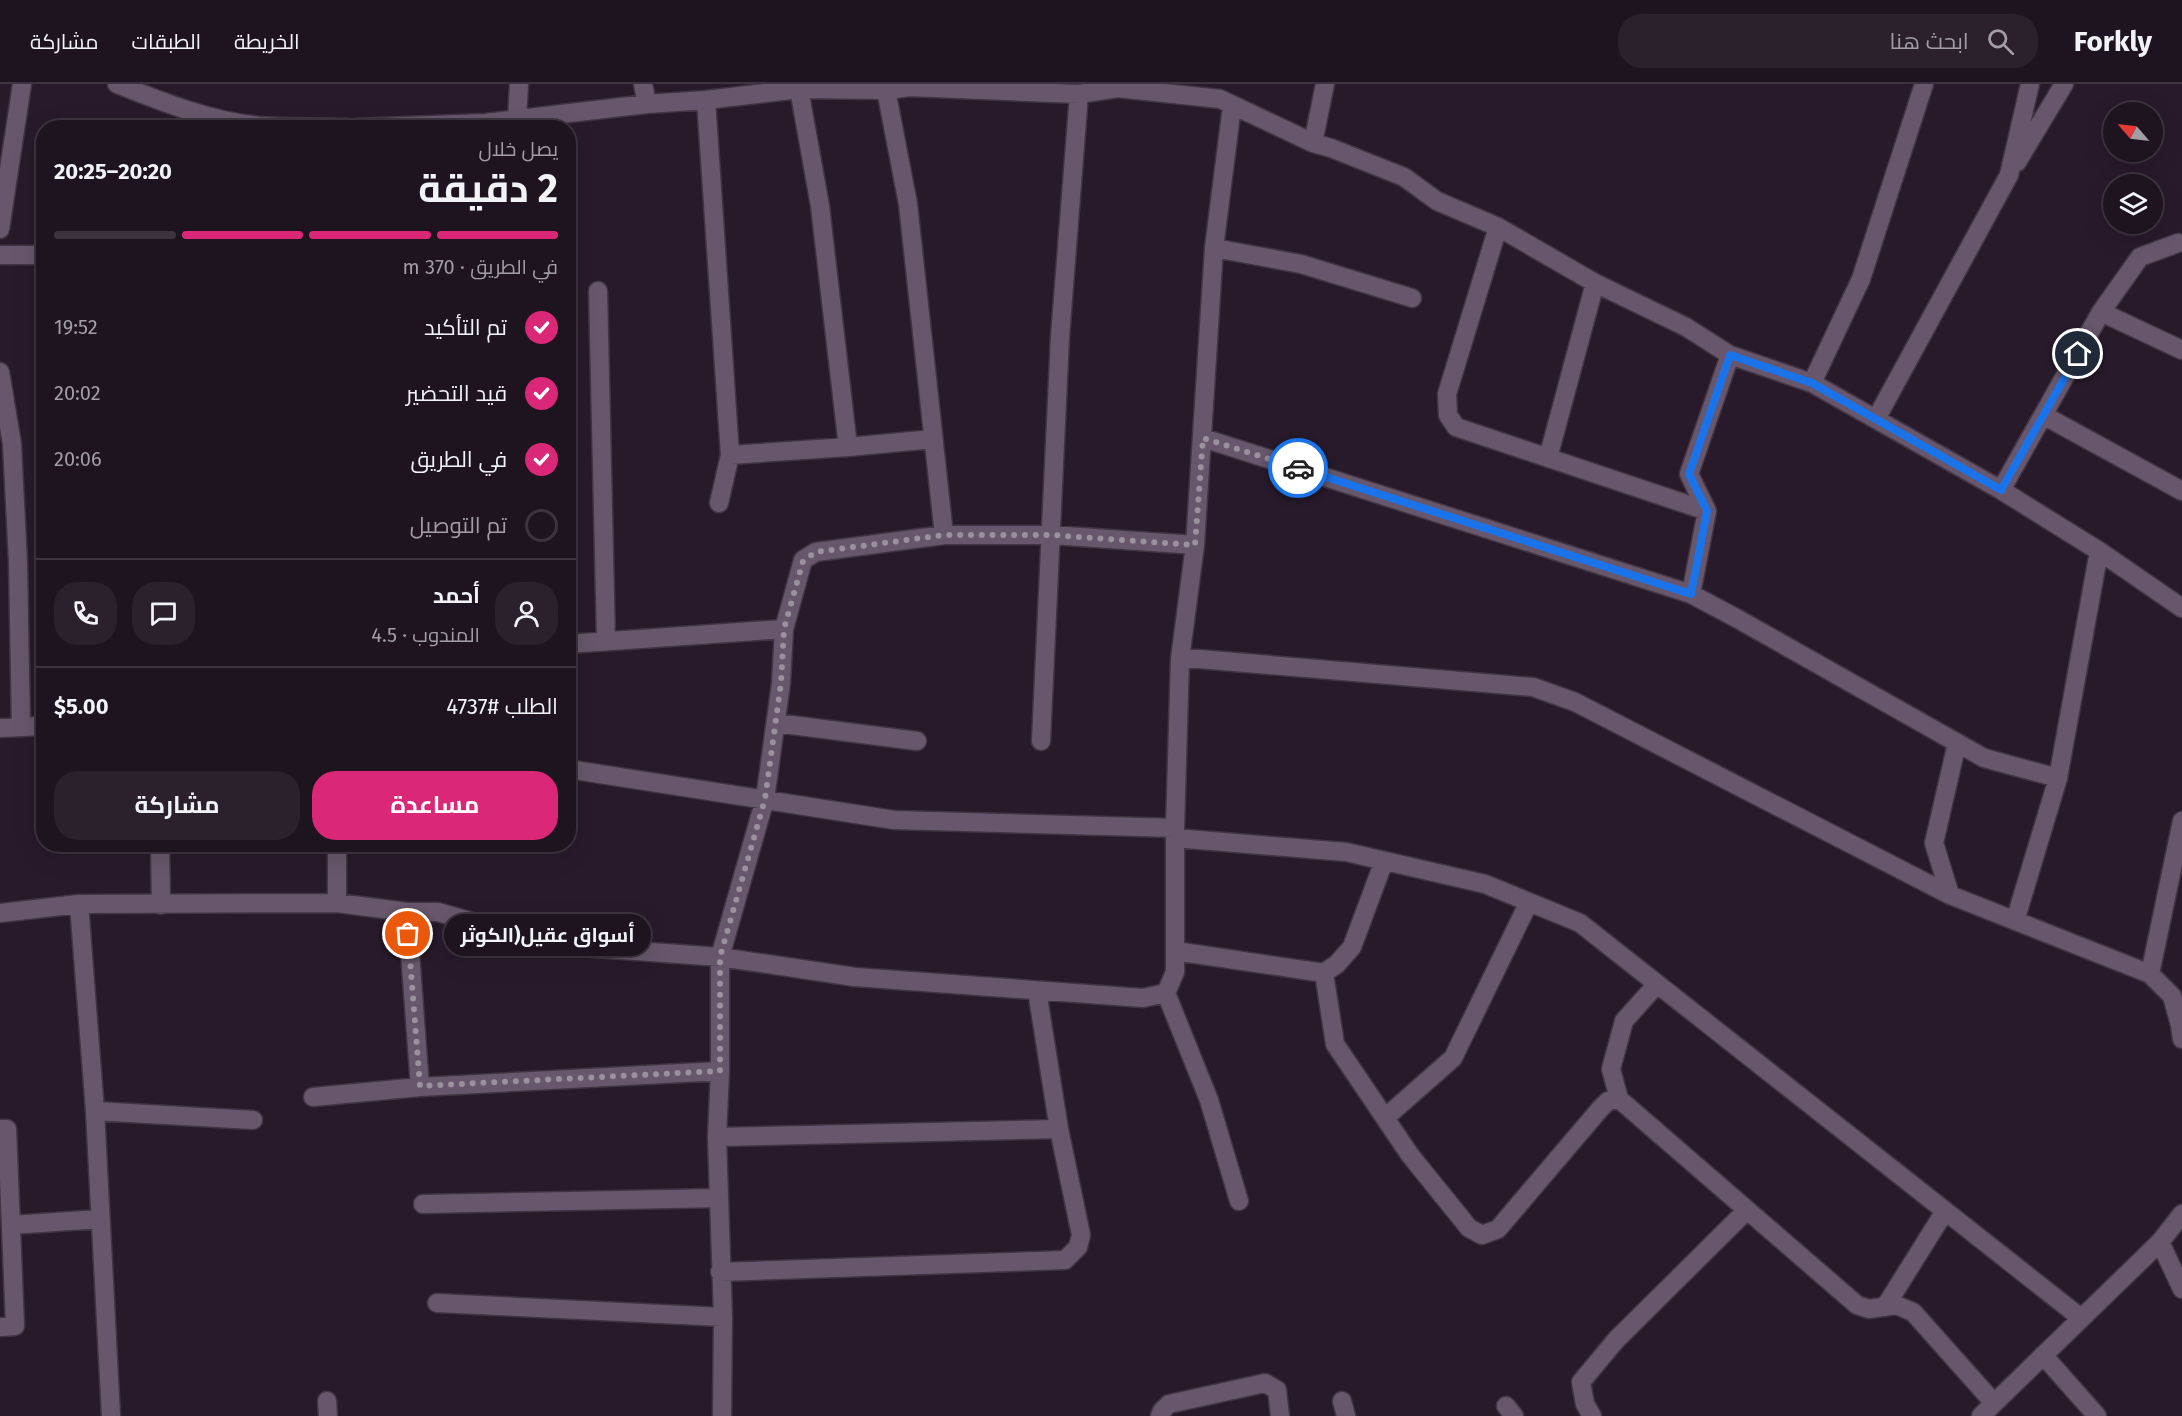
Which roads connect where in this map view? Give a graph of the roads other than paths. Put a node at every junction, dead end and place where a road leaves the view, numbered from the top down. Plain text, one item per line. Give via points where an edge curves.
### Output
1 (22, 84) edge
2 (117, 84) edge
3 (519, 84) edge
4 (643, 84) edge
5 (1325, 84) edge
6 (1923, 84) edge
7 (2030, 84) edge
8 (2064, 84) edge
9 (910, 85) edge
10 (1118, 86) edge
11 (754, 89) edge
12 (799, 89) junction
13 (886, 90) junction
14 (1080, 94) junction
15 (1224, 96) edge
16 (706, 100) junction
17 (647, 104) junction
18 (517, 119) junction
19 (227, 120) edge
20 (512, 120) edge
21 (1313, 143) junction
22 (2009, 175) junction
23 (1498, 227) junction
24 (0, 229) edge
25 (2181, 239) edge
26 (1214, 248) junction
27 (0, 255) edge
28 (36, 255) edge
29 (1595, 283) junction
30 (598, 291) dead end
31 (1412, 298) dead end
32 (2101, 312) junction
33 (2182, 350) edge
34 (1730, 355) junction
35 (0, 372) edge
36 (1812, 383) junction
37 (2043, 415) junction
38 (1876, 419) junction
39 (1203, 438) junction
40 (933, 439) junction
41 (848, 447) junction
42 (730, 455) junction
43 (1548, 458) junction
44 (2001, 490) junction
45 (2182, 491) edge
46 (719, 503) dead end
47 (1707, 511) junction
48 (944, 535) junction
49 (1052, 535) junction
50 (1195, 545) junction
51 (2098, 551) junction
52 (1691, 594) junction
53 (2182, 608) edge
54 (784, 629) junction
55 (606, 641) junction
56 (576, 643) edge
57 (1180, 659) junction
58 (776, 723) junction
59 (36, 726) edge
60 (21, 727) junction
61 (0, 728) edge
62 (917, 741) dead end
63 (1041, 741) dead end
64 (1957, 743) junction
65 (576, 770) edge
66 (2058, 778) junction
67 (765, 799) junction
68 (2182, 821) edge
69 (1175, 833) junction
70 (160, 852) edge
71 (337, 852) edge
72 (1384, 861) junction
73 (1950, 895) junction
74 (1529, 902) junction
75 (337, 903) junction
76 (79, 904) junction
77 (160, 904) junction
78 (407, 912) junction
79 (0, 913) edge
80 (2015, 921) junction
81 (1174, 951) junction
82 (720, 957) junction
83 (1324, 972) junction
84 (2150, 974) junction
85 (1658, 984) junction
86 (1037, 991) junction
87 (1167, 993) junction
88 (2182, 1040) edge
89 (720, 1071) junction
90 (420, 1086) junction
91 (314, 1097) dead end
92 (1619, 1099) junction
93 (95, 1111) junction
94 (1386, 1117) junction
95 (252, 1120) dead end
96 (1059, 1128) junction
97 (0, 1129) edge
98 (717, 1137) junction
99 (719, 1198) junction
100 (1239, 1201) dead end
101 (423, 1204) dead end
102 (1747, 1210) junction
103 (1945, 1211) junction
104 (2182, 1214) edge
105 (100, 1219) junction
106 (11, 1225) junction
107 (2160, 1242) junction
108 (720, 1272) junction
109 (2182, 1289) edge
110 (437, 1303) dead end
111 (1885, 1307) junction
112 (723, 1317) junction
113 (2081, 1318) junction
114 (0, 1327) edge
115 (2043, 1354) junction
116 (1987, 1410) edge
117 (111, 1416) edge
118 (722, 1416) edge
119 (1160, 1416) edge
120 (1280, 1416) edge
121 (1592, 1416) edge
122 (2097, 1416) edge

1 - 24 street
2 - 19 street
3 - 18 street
4 - 17 street
5 - 21 street
6 - 36 street via 1861,279
7 - 22 street
8 - 22 street
9 - 13 street
9 - 14 street
10 - 14 street
10 - 15 street
11 - 12 street
11 - 16 street
12 - 13 street
12 - 41 street via 820,206
13 - 40 street via 908,204
14 - 49 street via 1060,337
15 - 21 street
15 - 26 street
16 - 17 street
16 - 42 street
17 - 18 street
18 - 20 street
21 - 23 street via 1404,177 1437,201
22 - 38 street
23 - 29 street
23 - 43 street via 1447,394 1448,415 1456,427
25 - 32 street via 2140,257
26 - 31 street via 1301,264
26 - 39 street
27 - 28 street
29 - 34 street via 1686,327
29 - 43 street
30 - 55 street
32 - 33 street
32 - 37 street
34 - 36 street
34 - 47 street via 1689,474
35 - 60 street via 12,444
36 - 38 street
37 - 44 street
37 - 45 street
38 - 44 street
39 - 50 street
39 - 52 street
40 - 41 street
40 - 48 street
41 - 42 street
42 - 46 street
43 - 47 street
44 - 51 street
47 - 52 street
48 - 49 street
48 - 54 street via 816,552 803,561
49 - 50 street
49 - 63 street
50 - 57 street
51 - 53 street
51 - 66 street
52 - 64 street
54 - 55 street
54 - 58 street
55 - 56 street
57 - 69 street
57 - 73 street via 1533,687 1575,702
58 - 62 street
58 - 67 street
59 - 60 street
60 - 61 street
64 - 66 street via 1984,759
64 - 73 street via 1934,843
65 - 67 street
66 - 80 street
67 - 69 street via 894,820
67 - 82 street
68 - 84 street
69 - 72 street via 1346,852
69 - 81 street
70 - 77 street
71 - 75 street
72 - 74 street via 1485,884
72 - 83 street via 1352,948
73 - 80 street
74 - 85 street via 1580,923
74 - 94 street via 1453,1059
75 - 77 street
75 - 78 street
76 - 77 street
76 - 79 street
76 - 93 street
78 - 82 street via 438,912 553,945
78 - 90 street
80 - 84 street
81 - 83 street
81 - 87 street via 1174,972
82 - 86 street via 855,977
82 - 89 street
83 - 94 street via 1335,1044
84 - 88 street via 2172,996
85 - 92 street via 1624,1021 1611,1069
85 - 103 street
86 - 87 street via 1143,998
86 - 96 street
87 - 100 street via 1209,1100
89 - 90 street
89 - 98 street
90 - 91 street
92 - 94 street via 1608,1101 1600,1109 1498,1229 1482,1235 1469,1228 1410,1155
92 - 102 street
93 - 95 street
93 - 105 street
96 - 98 street
96 - 108 street via 1081,1235 1078,1247 1065,1260
97 - 106 street via 7,1128
98 - 99 street
99 - 101 street
99 - 108 street
102 - 111 street via 1857,1305 1869,1309
102 - 121 street via 1616,1340 1581,1382
103 - 111 street
103 - 113 street
104 - 107 street
105 - 106 street
105 - 117 street
106 - 114 street via 15,1326
107 - 109 street
107 - 113 street
108 - 112 street
110 - 112 street
111 - 116 street via 1896,1305 1913,1312
112 - 118 street
113 - 115 street
115 - 116 street
115 - 122 street
119 - 120 street via 1168,1404 1265,1383 1277,1390

